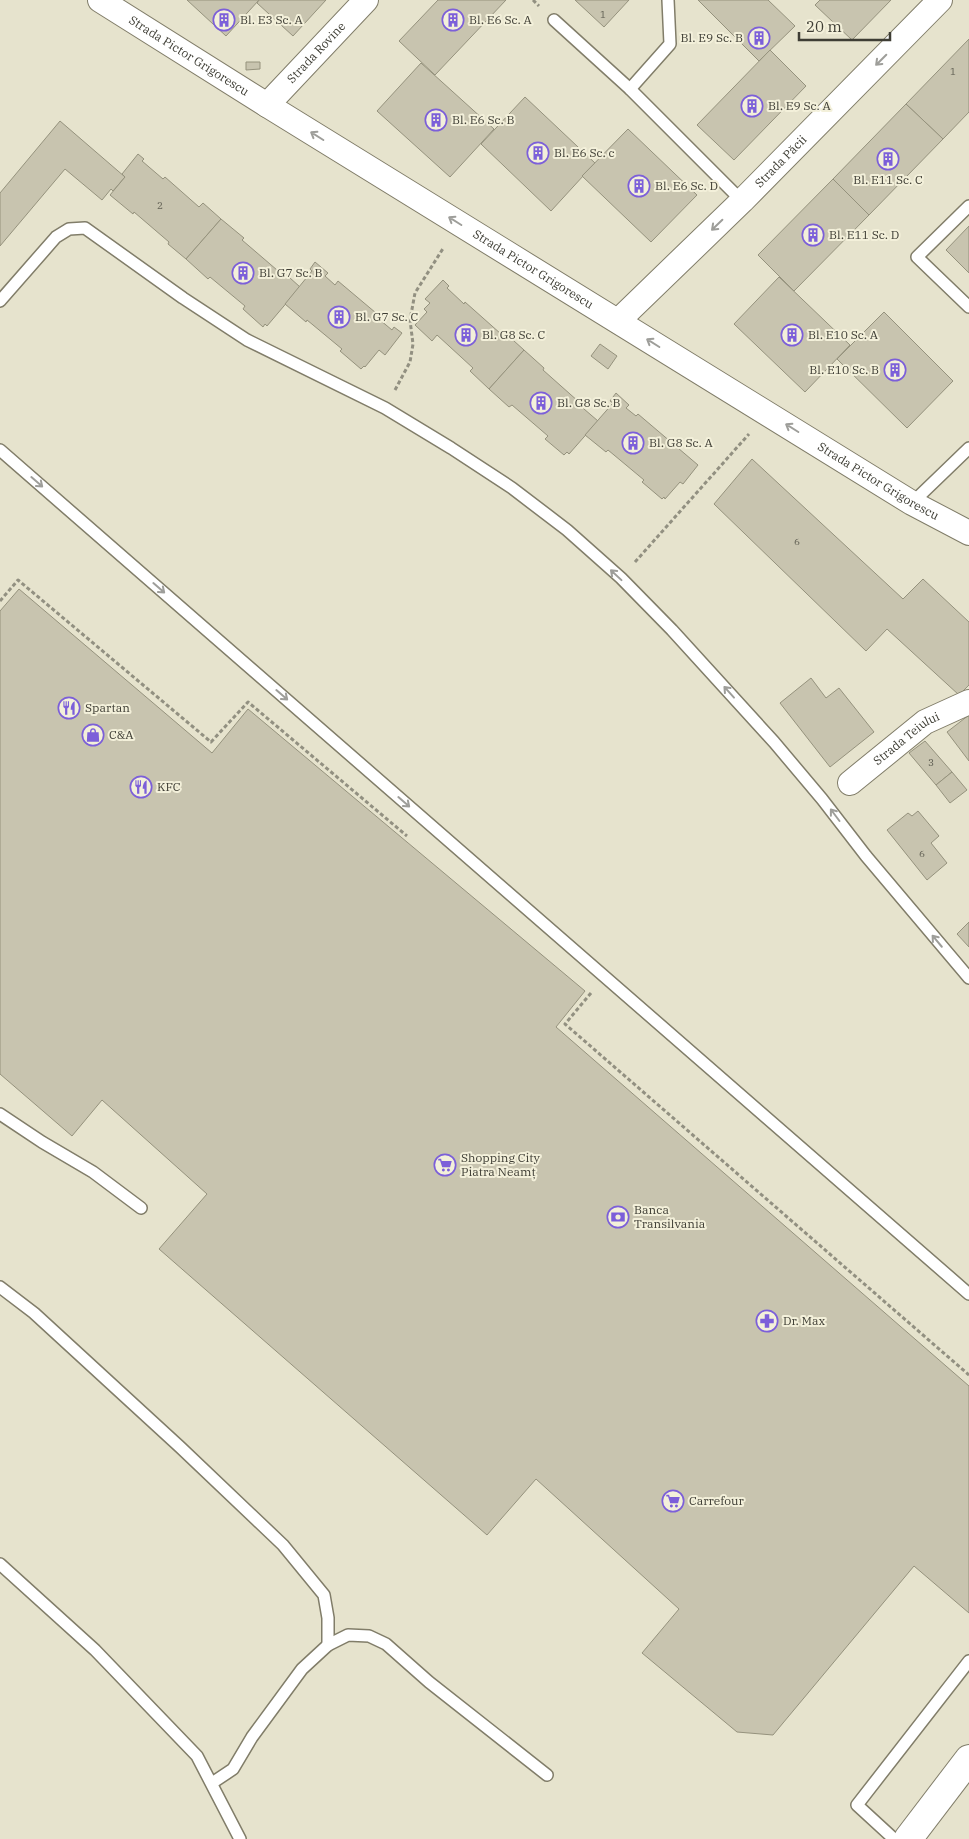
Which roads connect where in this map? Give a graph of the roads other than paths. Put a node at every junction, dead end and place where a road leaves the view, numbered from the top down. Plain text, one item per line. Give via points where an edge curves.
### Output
1 (100, 0) edge
2 (366, 0) edge
3 (668, 0) edge
4 (940, 0) edge
5 (554, 20) dead end
6 (630, 89) junction
7 (267, 105) junction
8 (742, 201) junction
9 (969, 206) edge
10 (0, 301) edge
11 (969, 307) edge
12 (618, 321) junction
13 (969, 448) edge
14 (0, 450) edge
15 (912, 504) junction
16 (969, 533) edge
17 (969, 702) edge
18 (850, 783) dead end
19 (969, 978) edge
20 (0, 1114) edge
21 (141, 1208) dead end
22 (0, 1288) edge
23 (969, 1294) edge
24 (0, 1564) edge
25 (328, 1645) junction
26 (969, 1661) edge
27 (969, 1759) edge
28 (546, 1775) dead end
29 (212, 1783) junction
30 (240, 1839) edge
31 (894, 1839) edge
32 (908, 1839) edge

1 - 7 street, Strada Pictor Grigorescu
2 - 7 street, Strada Rovine
3 - 6 lane via 670,44
4 -> 8 street, Strada Păcii
5 - 6 lane
6 - 8 lane
12 -> 7 street, Strada Pictor Grigorescu
8 -> 12 street, Strada Păcii
9 - 11 lane via 918,257
19 -> 10 lane via 774,742 672,630 567,530 512,488 385,408 247,340 85,228 69,229 56,237
15 -> 12 street, Strada Pictor Grigorescu
13 - 15 lane
14 -> 23 lane
15 - 16 street, Strada Pictor Grigorescu
17 - 18 street, Strada Teiului via 925,722
20 - 21 lane via 93,1172
22 - 25 lane via 34,1313 283,1546 324,1595
24 - 29 lane via 95,1650 197,1756
25 - 28 lane via 348,1635 369,1636 386,1644
25 - 29 lane via 302,1669 233,1769
26 - 31 lane via 856,1805
27 - 32 main road
29 - 30 lane

